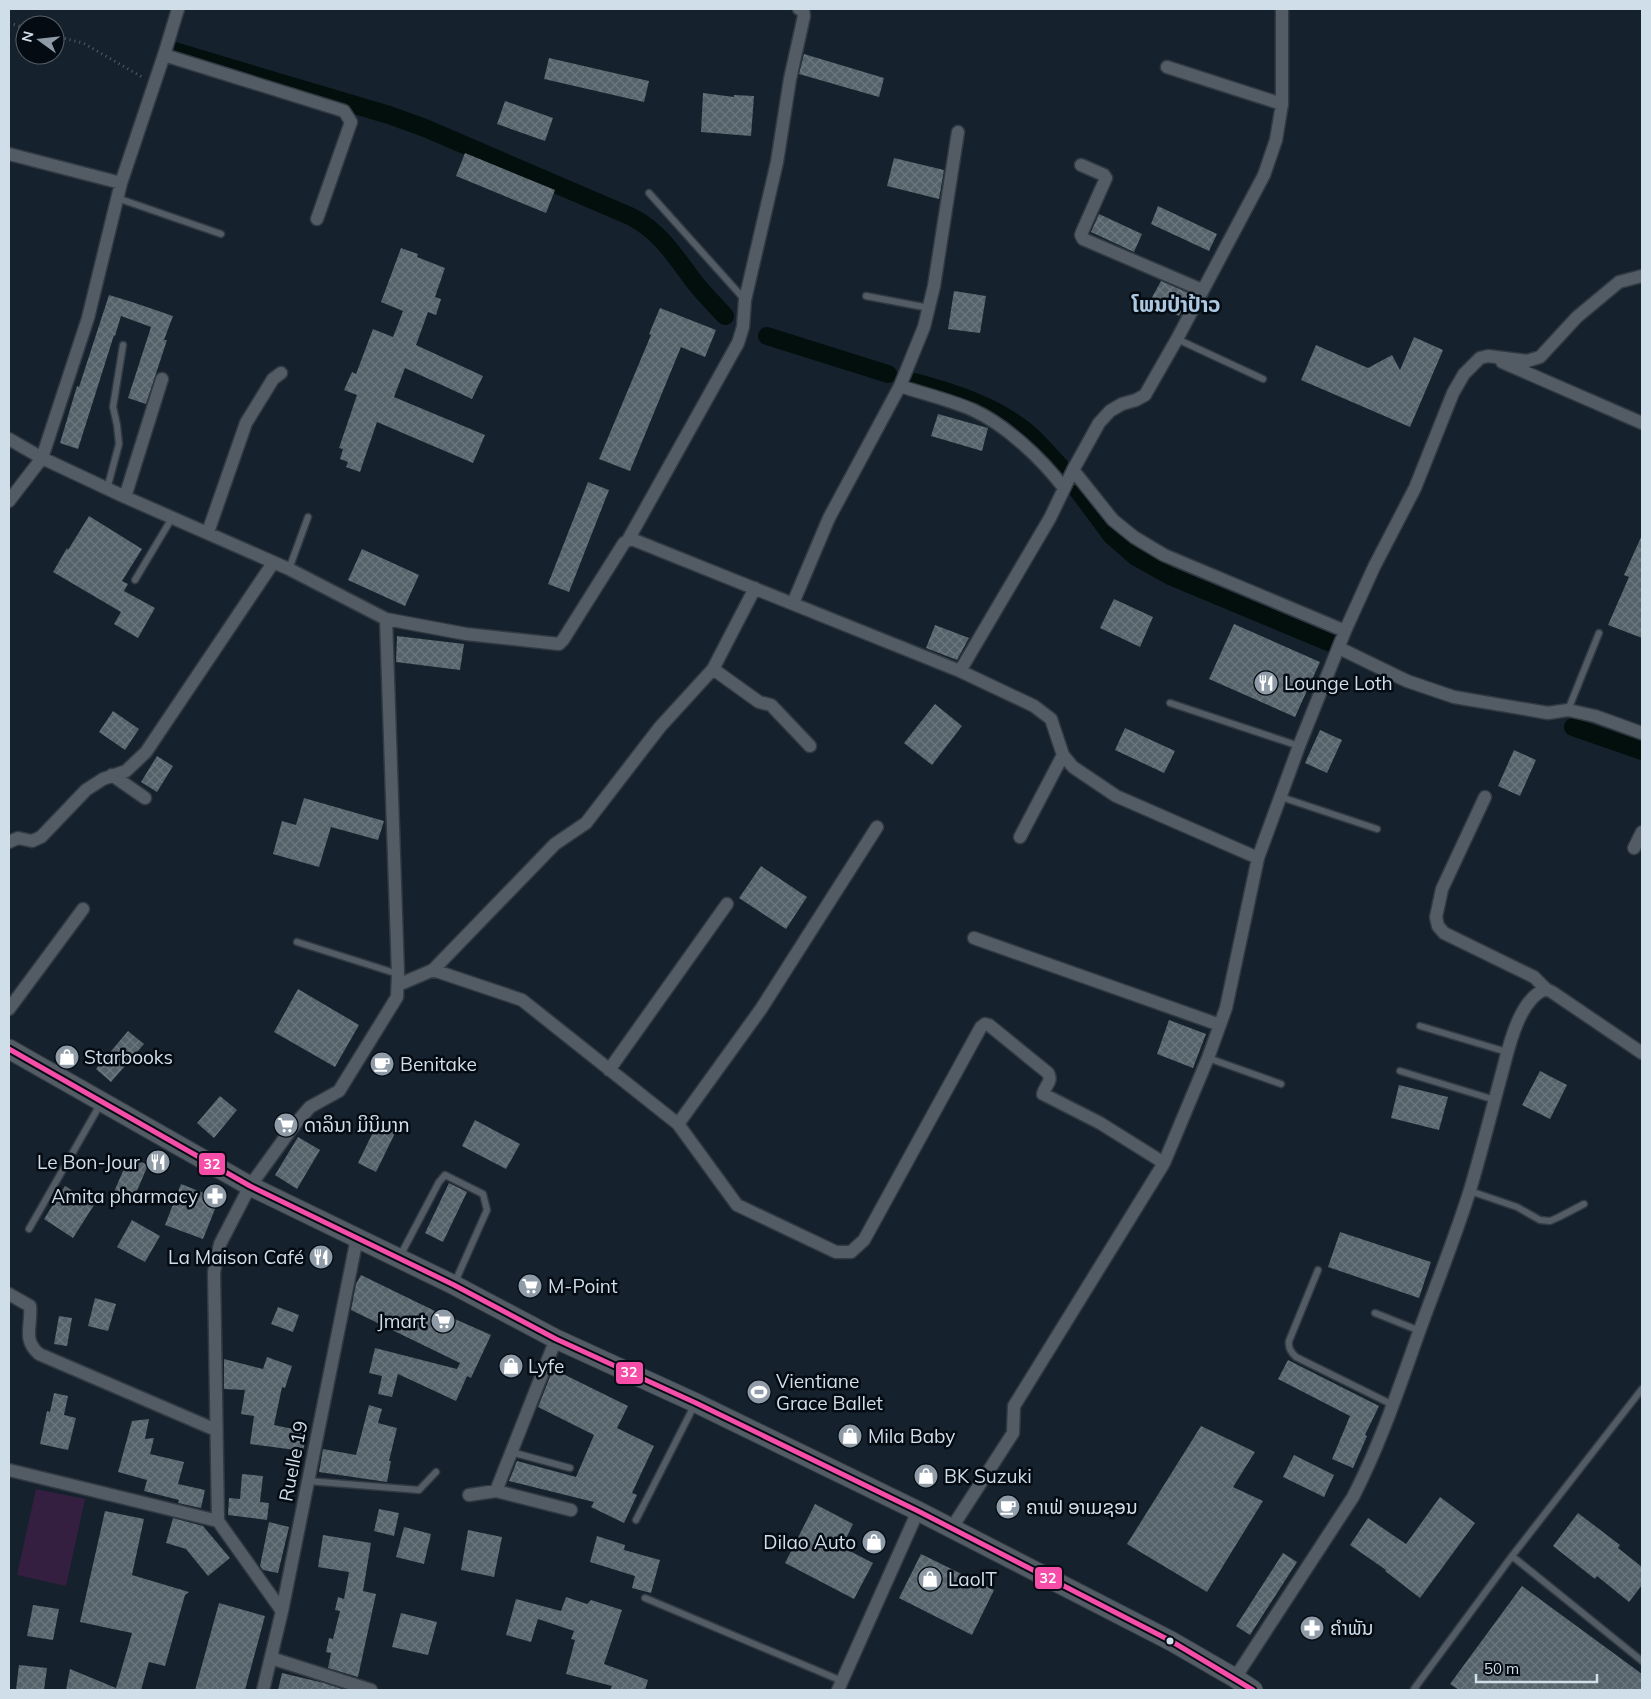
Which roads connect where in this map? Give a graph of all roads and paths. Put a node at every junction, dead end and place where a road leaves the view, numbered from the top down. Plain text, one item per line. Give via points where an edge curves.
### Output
1 (178, 9) edge
2 (802, 9) edge
3 (1282, 9) edge
4 (65, 38) edge
5 (164, 55) junction
6 (1167, 67) dead end
7 (154, 84) junction
8 (1282, 104) junction
9 (958, 132) dead end
10 (9, 154) edge
11 (1081, 165) dead end
12 (120, 183) junction
13 (649, 193) dead end
14 (117, 198) junction
15 (317, 219) dead end
16 (221, 234) dead end
17 (1642, 276) edge
18 (1202, 290) junction
19 (866, 296) dead end
20 (745, 300) junction
21 (929, 308) junction
22 (1177, 339) junction
23 (123, 345) dead end
24 (1488, 356) junction
25 (281, 373) dead end
26 (162, 379) dead end
27 (1263, 379) dead end
28 (900, 386) junction
29 (1642, 423) edge
30 (9, 439) edge
31 (42, 458) junction
32 (1073, 470) junction
33 (1064, 488) junction
34 (107, 489) junction
35 (125, 497) junction
36 (9, 501) edge
37 (308, 517) dead end
38 (172, 518) junction
39 (208, 532) junction
40 (628, 540) junction
41 (273, 563) junction
42 (289, 570) junction
43 (134, 580) dead end
44 (755, 588) junction
45 (793, 603) junction
46 (386, 619) junction
47 (1346, 631) junction
48 (1599, 633) dead end
49 (1339, 648) junction
50 (713, 669) junction
51 (960, 671) junction
52 (1170, 703) dead end
53 (1568, 710) junction
54 (1642, 733) edge
55 (810, 746) dead end
56 (1299, 746) junction
57 (1063, 755) junction
58 (112, 775) junction
59 (1281, 796) junction
60 (1485, 797) dead end
61 (145, 798) dead end
62 (877, 827) dead end
63 (1377, 830) dead end
64 (1642, 832) edge
65 (1020, 837) dead end
66 (9, 842) edge
67 (1634, 848) dead end
68 (1258, 858) junction
69 (727, 904) dead end
70 (83, 909) dead end
71 (974, 938) dead end
72 (297, 942) dead end
73 (433, 970) junction
74 (398, 980) junction
75 (1546, 989) junction
76 (9, 1009) edge
77 (1220, 1025) junction
78 (1420, 1026) dead end
79 (9, 1050) edge
80 (1507, 1052) junction
81 (1642, 1053) edge
82 (1208, 1058) junction
83 (609, 1070) junction
84 (1400, 1071) dead end
85 (1281, 1084) dead end
86 (1495, 1100) junction
87 (101, 1102) junction
88 (678, 1124) junction
89 (1164, 1163) junction
90 (250, 1186) junction
91 (1470, 1191) junction
92 (1584, 1204) dead end
93 (29, 1229) dead end
94 (357, 1238) junction
95 (399, 1259) junction
96 (1318, 1270) dead end
97 (454, 1286) junction
98 (9, 1294) edge
99 (1375, 1313) dead end
100 (1420, 1331) junction
101 (556, 1339) junction
102 (1642, 1389) edge
103 (696, 1403) junction
104 (1393, 1406) junction
105 (216, 1430) junction
106 (512, 1452) junction
107 (570, 1468) dead end
108 (9, 1470) edge
109 (436, 1472) dead end
110 (308, 1481) junction
111 (496, 1491) junction
112 (469, 1495) dead end
113 (571, 1510) dead end
114 (918, 1511) junction
115 (636, 1520) dead end
116 (218, 1521) junction
117 (951, 1529) junction
118 (1512, 1556) junction
119 (646, 1598) dead end
120 (282, 1611) junction
121 (271, 1658) junction
122 (1642, 1661) edge
123 (1235, 1678) junction
124 (840, 1686) edge
125 (263, 1690) edge
126 (371, 1690) edge
127 (1253, 1690) edge
128 (1416, 1690) edge

1 - 5 street
2 - 20 street via 804,16 777,162
3 - 8 street
4 - 7 path via 83,43
5 - 7 street
5 - 15 street via 344,111 351,122
6 - 8 street
7 - 12 street
8 - 18 street via 1276,140 1264,175
9 - 21 street
10 - 12 street
11 - 18 street via 1106,178 1082,232 1083,238
12 - 14 street
13 - 20 lane
14 - 16 lane
14 - 31 street via 88,318
17 - 24 street via 1619,282 1577,317 1540,357 1527,361
18 - 22 street
19 - 21 lane
20 - 40 street via 738,343
21 - 28 street
22 - 27 lane
22 - 32 street via 1145,395 1110,411 1099,423
23 - 34 lane via 113,406 119,444
24 - 29 street
24 - 47 street via 1473,364 1453,393 1415,488
25 - 39 street via 273,379 246,423
26 - 35 street
28 - 33 street via 973,410 1000,425 1051,471
28 - 45 street via 829,518
30 - 31 street
31 - 34 street
31 - 36 street
32 - 33 street
32 - 47 street via 1113,520 1164,555
33 - 51 street via 1050,518
34 - 35 street
35 - 38 street
37 - 42 lane
38 - 39 street
38 - 43 lane
39 - 41 street
40 - 44 street
40 - 46 street via 559,644 466,634
41 - 42 street
41 - 58 street via 146,752 126,771
42 - 46 street
44 - 45 street
44 - 50 street
45 - 51 street
46 - 74 street
47 - 49 street
48 - 53 lane
49 - 53 street via 1407,681 1454,697 1548,713
49 - 56 street
50 - 55 street via 759,702 771,705
50 - 73 street via 660,728 586,823 556,844
51 - 57 street via 1034,706 1051,719
52 - 56 lane
53 - 54 street via 1596,716
56 - 59 street
57 - 65 street
57 - 68 street via 1073,767 1116,796
58 - 61 street
58 - 66 street via 86,790 41,837 32,841 18,838
59 - 63 lane
59 - 68 street
60 - 75 street via 1442,889 1436,917 1438,926 1534,977
62 - 88 street via 761,1009
64 - 67 street
68 - 77 street
69 - 83 street
70 - 76 street
71 - 77 street
72 - 74 lane
73 - 74 street
73 - 83 street via 522,1000
74 - 90 street via 397,998 339,1091 310,1107
75 - 80 street via 1531,998
75 - 81 street
77 - 82 street
78 - 80 lane
79 - 87 street
80 - 86 street
82 - 85 lane
82 - 89 street
83 - 88 street
84 - 86 lane
86 - 91 street
87 - 90 street
87 - 93 lane
88 - 89 street via 737,1204 836,1252 851,1252 864,1240 985,1024 1048,1073 1051,1077 1043,1094
89 - 117 street via 1014,1406 1013,1433
90 - 94 street
90 - 105 street via 220,1244 214,1272
91 - 92 lane via 1517,1207 1540,1220 1550,1221
91 - 100 street
94 - 95 street
94 - 110 street, Ruelle 19
95 - 97 street
95 - 97 lane via 439,1182 445,1175 459,1181 483,1194 487,1210
96 - 104 lane via 1289,1341 1290,1351
97 - 101 street
98 - 105 street via 30,1306 29,1341 39,1354
99 - 100 lane
100 - 104 street
101 - 103 street
101 - 106 street
102 - 118 lane
103 - 114 street
103 - 115 lane
104 - 123 street via 1353,1497
105 - 116 street
106 - 107 lane
106 - 111 street
108 - 116 street
109 - 110 lane via 419,1490
110 - 120 street, Ruelle 19
111 - 112 street
111 - 113 street
114 - 117 street
114 - 124 street
116 - 120 street
117 - 123 street
118 - 122 lane
118 - 128 lane
119 - 124 lane
120 - 121 street, Ruelle 19
121 - 125 street, Ruelle 19
121 - 126 street
123 - 127 street

